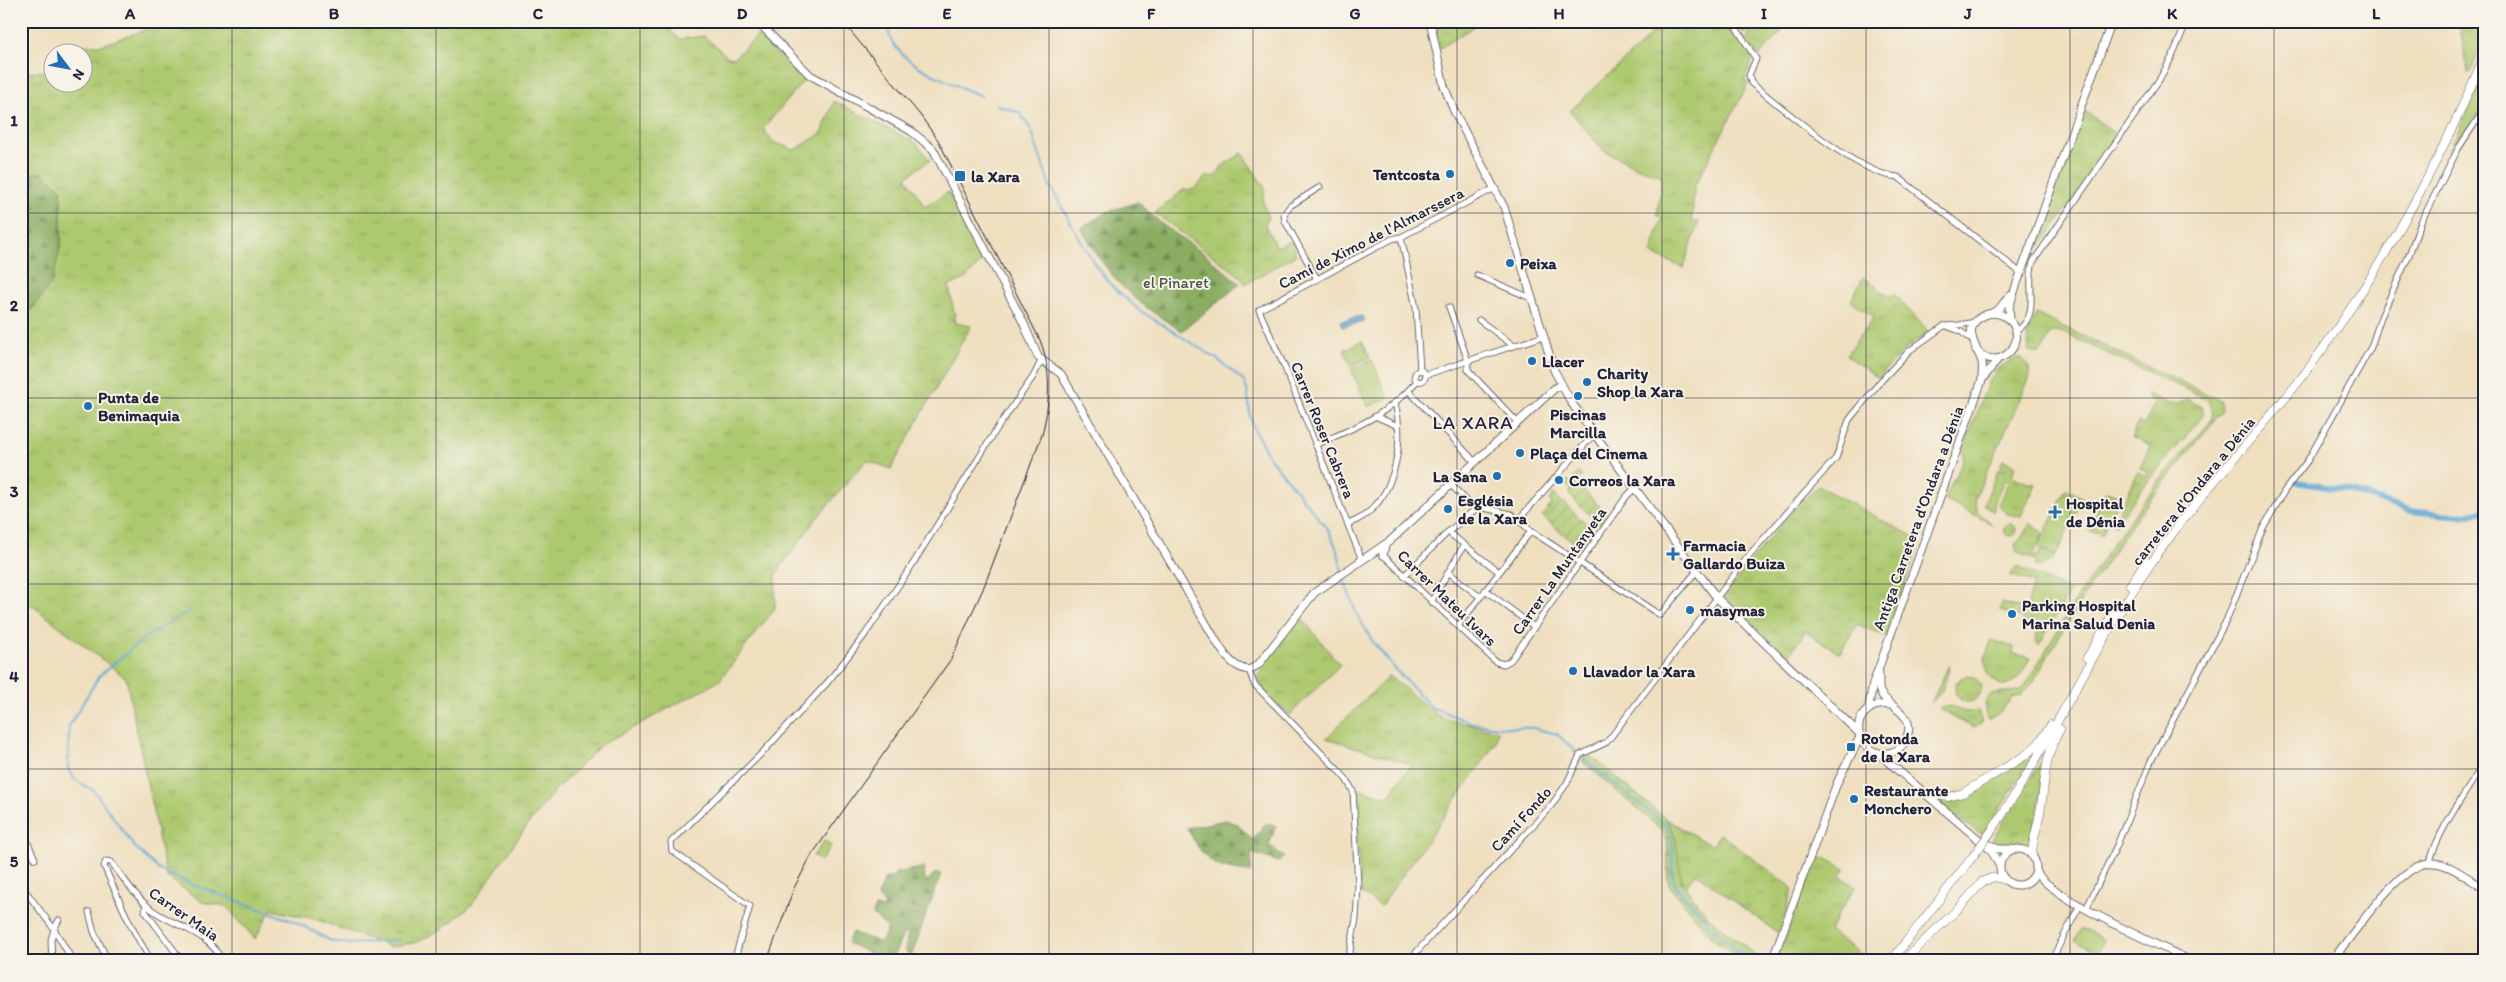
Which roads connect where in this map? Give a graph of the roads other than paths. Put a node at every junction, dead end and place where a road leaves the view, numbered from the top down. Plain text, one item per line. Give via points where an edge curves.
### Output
1 (757, 21) edge
2 (1430, 21) edge
3 (1732, 21) edge
4 (2112, 21) edge
5 (2187, 21) edge
6 (2485, 54) edge
7 (2485, 108) edge
8 (1320, 187) dead end
9 (1496, 187) junction
10 (1401, 237) junction
11 (2021, 272) junction
12 (1477, 276) dead end
13 (1317, 279) junction
14 (2016, 286) junction
15 (1533, 299) junction
16 (1449, 307) dead end
17 (1258, 310) joint
18 (1992, 314) junction
19 (1479, 320) dead end
20 (2010, 320) junction
21 (1977, 321) junction
22 (1944, 326) junction
23 (2016, 331) junction
24 (1544, 336) junction
25 (1971, 339) junction
26 (1514, 346) junction
27 (1976, 350) junction
28 (1998, 359) junction
29 (1041, 361) junction
30 (1468, 361) junction
31 (1420, 370) junction
32 (1425, 375) junction
33 (1982, 380) junction
34 (1417, 381) junction
35 (1562, 385) junction
36 (1409, 391) junction
37 (1395, 403) junction
38 (1377, 417) junction
39 (1518, 423) junction
40 (1398, 426) junction
41 (1594, 434) junction
42 (1315, 445) junction
43 (1475, 462) junction
44 (1451, 485) junction
45 (1634, 489) junction
46 (2194, 506) junction
47 (1478, 507) junction
48 (1519, 519) junction
49 (1348, 524) junction
50 (1531, 531) junction
51 (1448, 532) junction
52 (1385, 545) junction
53 (1464, 545) junction
54 (1374, 553) junction
55 (1383, 555) junction
56 (1362, 560) junction
57 (1579, 562) junction
58 (1448, 572) junction
59 (1499, 572) junction
60 (1696, 572) junction
61 (1404, 576) junction
62 (2135, 586) junction
63 (1486, 590) junction
64 (1480, 597) junction
65 (1717, 598) junction
66 (1431, 602) junction
67 (1458, 626) junction
68 (1534, 627) junction
69 (1502, 664) joint
70 (1879, 665) junction
71 (1249, 670) junction
72 (1890, 705) junction
73 (1868, 710) junction
74 (1839, 714) junction
75 (1862, 717) junction
76 (1860, 735) junction
77 (1868, 749) junction
78 (1899, 749) junction
79 (1877, 753) junction
80 (1849, 756) junction
81 (2485, 761) edge
82 (1898, 769) junction
83 (1923, 792) junction
84 (21, 827) edge
85 (1976, 838) junction
86 (2011, 849) junction
87 (2032, 855) junction
88 (34, 859) dead end
89 (2430, 862) junction
90 (1999, 865) junction
91 (2036, 870) junction
92 (2004, 880) junction
93 (2027, 883) junction
94 (21, 885) edge
95 (2054, 889) junction
96 (2485, 889) edge
97 (146, 904) junction
98 (2083, 907) junction
99 (89, 912) dead end
100 (59, 920) dead end
101 (54, 929) junction
102 (52, 961) edge
103 (73, 961) edge
104 (108, 961) edge
105 (152, 961) edge
106 (182, 961) edge
107 (222, 961) edge
108 (734, 961) edge
109 (1348, 961) edge
110 (1408, 961) edge
111 (1772, 961) edge
112 (1890, 961) edge
113 (1902, 961) edge
114 (2051, 961) edge
115 (2191, 961) edge
116 (2331, 961) edge

1 - 29 main road via 810,75 916,134 932,149
2 - 9 main road via 1444,86
3 - 11 street via 1756,59 1749,75 1752,83 1861,164 1898,177
4 - 11 main road
5 - 23 street via 2159,80 2033,262 2030,284 2032,312 2027,323
6 - 46 main road, carretera d'Ondara a Dénia via 2430,175 2355,302 2280,405
7 - 98 street via 2458,149 2422,222 2371,347 2308,460 2285,490 2263,528 2226,620 2151,761 2117,846
8 - 13 street via 1290,206 1284,214
9 - 10 street, Camí de Ximo de l'Almarssera
9 - 15 main road
10 - 13 street, Camí de Ximo de l'Almarssera
10 - 31 street via 1416,308
11 - 14 main road
12 - 15 street
13 - 17 street, Camí de Ximo de l'Almarssera
14 - 18 main road via 2006,303
14 - 20 main road via 2009,308
15 - 24 main road
16 - 30 street
17 - 42 street, Carrer Roser Cabrera via 1273,338
18 - 20 main road
18 - 21 main road
19 - 26 street
20 - 23 main road
21 - 22 street
21 - 25 main road
22 - 25 street
22 - 65 street, Camí Fondo via 1909,351 1878,383 1849,420 1836,458 1770,530
23 - 28 main road via 2014,347
24 - 26 street
24 - 35 main road
25 - 27 main road
26 - 30 street
27 - 28 main road via 1988,358
27 - 33 main road, Antiga Carretera d'Ondara a Dénia via 1981,361
28 - 33 main road, Antiga Carretera d'Ondara a Dénia
29 - 71 main road via 1061,374 1218,643 1234,665
29 - 108 street via 864,636 827,683 763,752 671,842 672,851 750,906
30 - 32 street
30 - 39 street via 1468,370
31 - 32 street
31 - 34 street via 1414,374
32 - 34 street via 1424,380
33 - 70 main road, Antiga Carretera d'Ondara a Dénia
34 - 36 street
35 - 39 main road
35 - 41 main road
36 - 37 street
36 - 43 street
37 - 38 street
37 - 40 street
38 - 40 street
38 - 42 street
39 - 43 main road
40 - 49 street via 1389,487 1367,513
41 - 45 main road
41 - 48 street
42 - 49 street, Carrer Roser Cabrera
43 - 44 main road
44 - 47 street via 1471,505
44 - 52 main road
45 - 57 street, Carrer La Muntanyeta
45 - 60 main road
46 - 62 main road, carretera d'Ondara a Dénia
46 - 83 main road via 2186,510 2139,571 2101,631 2039,743 2026,755 1959,795
47 - 48 street via 1509,513
47 - 51 street
48 - 50 street
49 - 56 street, Carrer Roser Cabrera
50 - 57 street
50 - 59 street
51 - 53 street
51 - 61 street
52 - 54 main road
52 - 55 main road
53 - 58 street
53 - 59 street
54 - 55 street, Carrer Mateu Ivars
54 - 56 main road
55 - 61 street, Carrer Mateu Ivars
56 - 71 main road via 1308,598 1265,658
57 - 60 street via 1660,615
57 - 68 street, Carrer La Muntanyeta
58 - 64 street
58 - 66 street
59 - 63 street
60 - 65 main road
61 - 66 street, Carrer Mateu Ivars
62 - 87 main road via 2050,749
62 - 112 main road, carretera d'Ondara a Dénia, bridge via 2036,761 1992,830
63 - 64 street
63 - 68 street
64 - 67 street
65 - 74 main road
65 - 110 street, Camí Fondo via 1607,742 1580,755 1552,806
66 - 67 street, Carrer Mateu Ivars
67 - 69 street, Carrer Mateu Ivars
68 - 69 street, Carrer La Muntanyeta via 1511,660
70 - 72 main road, Antiga Carretera d'Ondara a Dénia via 1879,690
70 - 73 main road, Antiga Carretera d'Ondara a Dénia
71 - 109 street via 1254,684 1338,770 1353,791 1358,886
72 - 73 main road via 1878,705
72 - 78 main road via 1903,713 1908,724 1907,738
73 - 75 main road
74 - 75 main road via 1853,720
74 - 76 main road
75 - 76 main road
76 - 77 main road
76 - 80 main road
77 - 79 main road
77 - 80 main road via 1858,750
78 - 79 main road
78 - 82 main road via 1895,756
79 - 82 main road
80 - 111 main road
81 - 89 street via 2455,810
82 - 83 main road
83 - 85 main road
84 - 88 street
85 - 86 main road via 1998,849
85 - 90 main road via 1991,850
86 - 87 main road via 2022,849
86 - 90 main road
87 - 91 main road
89 - 96 main road via 2443,865
89 - 116 main road via 2399,879
90 - 92 main road
91 - 93 main road
91 - 95 main road
92 - 93 main road via 2015,885
92 - 113 main road via 1994,877 1982,882
93 - 95 main road via 2038,882
94 - 101 street
95 - 98 main road
97 - 105 street, Carrer Maia via 111,862 106,861 104,866 132,930
97 - 106 street via 144,911
97 - 107 street, Carrer Maia via 203,939
98 - 114 street
98 - 115 main road
99 - 104 street via 94,932
100 - 101 street
101 - 102 street
101 - 103 street

